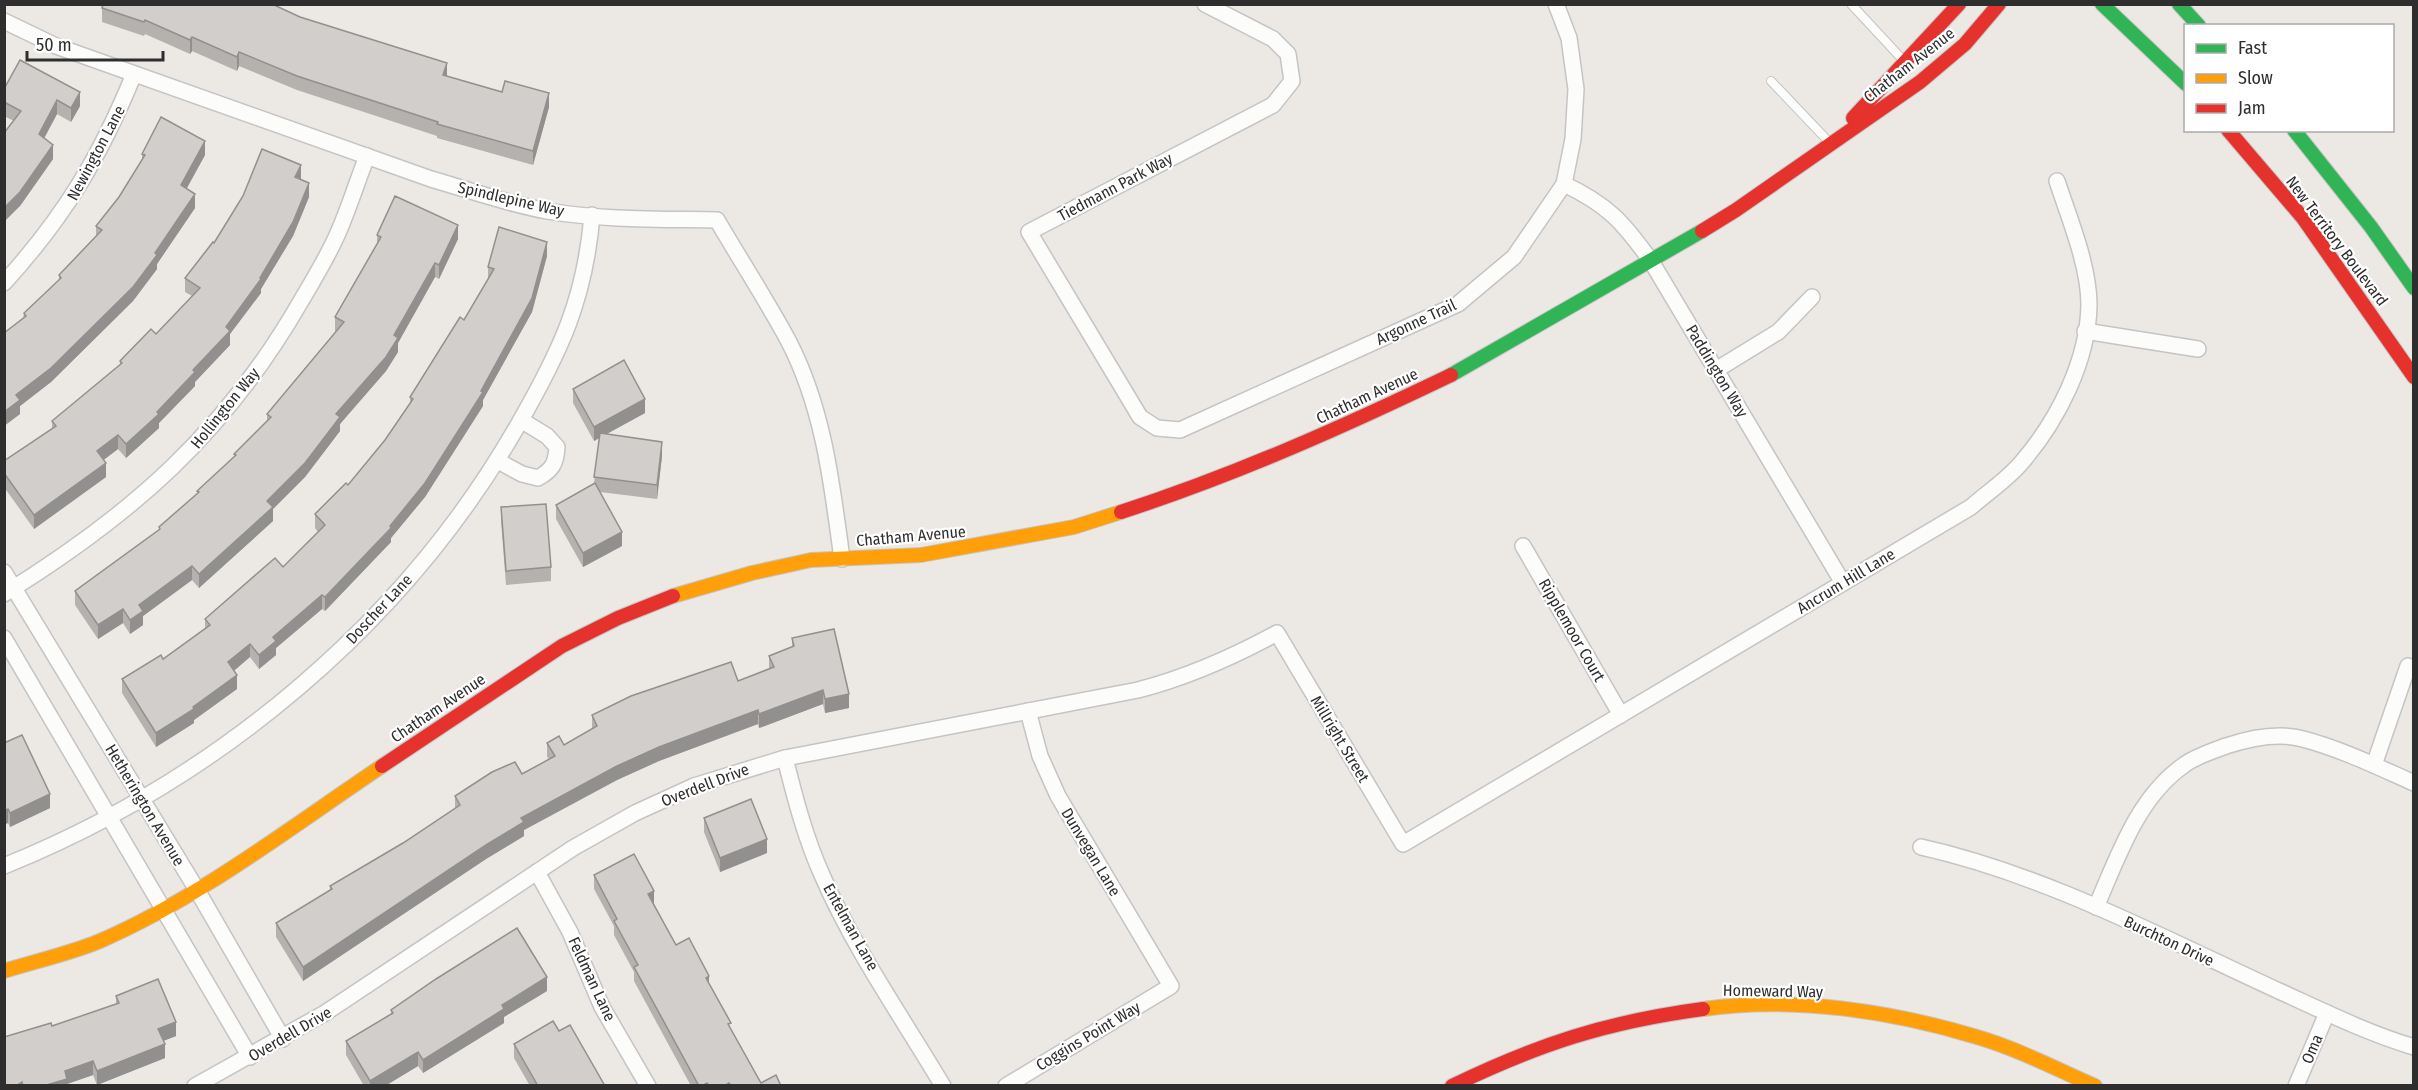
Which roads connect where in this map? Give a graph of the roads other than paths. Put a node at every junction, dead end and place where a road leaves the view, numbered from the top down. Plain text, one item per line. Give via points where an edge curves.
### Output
1 (1205, 4) edge
2 (1556, 4) edge
3 (1851, 4) edge
4 (1959, 4) edge
5 (1999, 4) edge
6 (2102, 4) edge
7 (2179, 4) edge
8 (4, 21) edge
9 (2197, 24) edge
10 (1904, 61) junction
11 (134, 74) junction
12 (1771, 81) dead end
13 (2184, 82) edge
14 (2230, 132) edge
15 (2296, 132) edge
16 (1830, 144) junction
17 (367, 156) junction
18 (2057, 181) dead end
19 (1564, 184) junction
20 (592, 215) junction
21 (1651, 261) junction
22 (4, 283) edge
23 (2414, 288) edge
24 (1812, 297) dead end
25 (2085, 332) junction
26 (2198, 349) dead end
27 (1716, 370) junction
28 (2414, 377) edge
29 (521, 420) junction
30 (1157, 428) joint
31 (498, 461) junction
32 (1523, 546) dead end
33 (842, 559) junction
34 (4, 572) edge
35 (1843, 583) junction
36 (9, 591) edge
37 (1276, 633) joint
38 (4, 638) edge
39 (2408, 666) dead end
40 (1028, 711) junction
41 (1621, 715) junction
42 (785, 758) junction
43 (2374, 765) junction
44 (2414, 783) edge
45 (142, 799) junction
46 (110, 818) junction
47 (1403, 844) joint
48 (1921, 847) dead end
49 (4, 866) edge
50 (537, 873) junction
51 (197, 890) junction
52 (2096, 907) junction
53 (164, 909) junction
54 (4, 971) edge
55 (1171, 986) joint
56 (2327, 1013) junction
57 (283, 1039) junction
58 (2414, 1047) edge
59 (250, 1057) junction
60 (195, 1086) edge
61 (648, 1086) edge
62 (943, 1086) edge
63 (1006, 1086) edge
64 (1452, 1086) edge
65 (2095, 1086) edge
66 (2296, 1086) edge

1 - 30 street, Tiedmann Park Way via 1274,39 1288,54 1292,81 1273,105 1029,232 1140,417
2 - 19 street, Argonne Trail via 1569,38 1576,89
3 - 10 lane
4 - 10 street, Chatham Avenue
5 - 16 street, Chatham Avenue via 1965,44 1920,82
6 - 13 street
7 - 9 street
8 - 11 street, Spindlepine Way via 56,46
10 - 16 street, Chatham Avenue
11 - 17 street, Spindlepine Way
11 - 22 street, Newington Lane via 90,170 64,212
12 - 16 lane
14 - 28 street, New Territory Boulevard via 2303,218
15 - 23 street, New Territory Boulevard
16 - 21 street, Chatham Avenue via 1736,210
17 - 20 street, Spindlepine Way via 547,211
17 - 36 street, Hollington Way via 338,233 313,280 238,396 180,463 132,506
18 - 25 street, Ancrum Hill Lane via 2080,253 2089,304
19 - 21 street, Paddington Way via 1595,199 1624,224
19 - 30 street, Argonne Trail via 1514,257 1458,304 1180,430
20 - 29 street, Doscher Lane via 589,254 566,335
20 - 33 street, Spindlepine Way via 717,220 790,344 812,400 829,461
21 - 27 street, Paddington Way
21 - 33 street, Chatham Avenue via 1453,374 1328,434 1185,491 1074,527 999,543 921,555
24 - 27 street via 1778,332
25 - 26 street
25 - 35 street, Ancrum Hill Lane via 2070,387 2022,463 1971,507
27 - 35 street, Paddington Way
29 - 31 street, Doscher Lane
29 - 31 street via 557,447 550,471 538,478
31 - 45 street, Doscher Lane via 435,547 335,655 221,748
32 - 41 street, Ripplemoor Court
33 - 51 street, Chatham Avenue via 771,568 680,593 618,618 500,686
34 - 36 street, Hetherington Avenue
35 - 41 street, Ancrum Hill Lane
36 - 45 street, Hetherington Avenue
37 - 40 street, Overdell Drive via 1186,677
37 - 47 street, Millright Street
38 - 46 street
39 - 43 street
40 - 42 street, Overdell Drive
40 - 55 street, Dunvegan Lane via 1040,756 1058,796
41 - 47 street, Ancrum Hill Lane
42 - 50 street, Overdell Drive via 694,786 635,813
42 - 62 street, Entelman Lane via 802,826 822,876
43 - 44 street
43 - 52 street via 2301,738 2272,736 2243,740 2185,764 2141,812
45 - 46 street, Doscher Lane
45 - 51 street, Hetherington Avenue
46 - 49 street, Doscher Lane
46 - 53 street
48 - 52 street, Burchton Drive via 1962,856
50 - 57 street, Overdell Drive
50 - 61 street, Feldman Lane via 570,932 602,1007
51 - 53 street, Chatham Avenue
51 - 57 street, Hetherington Avenue
52 - 56 street, Burchton Drive
53 - 54 street, Chatham Avenue via 97,942
53 - 59 street
55 - 63 street, Coggins Point Way
56 - 58 street, Burchton Drive
56 - 66 street, Oma
57 - 59 street, Overdell Drive
59 - 60 street, Overdell Drive
64 - 65 street, Homeward Way via 1511,1057 1630,1019 1677,1010 1775,1004 1870,1012 1937,1026 2019,1052

